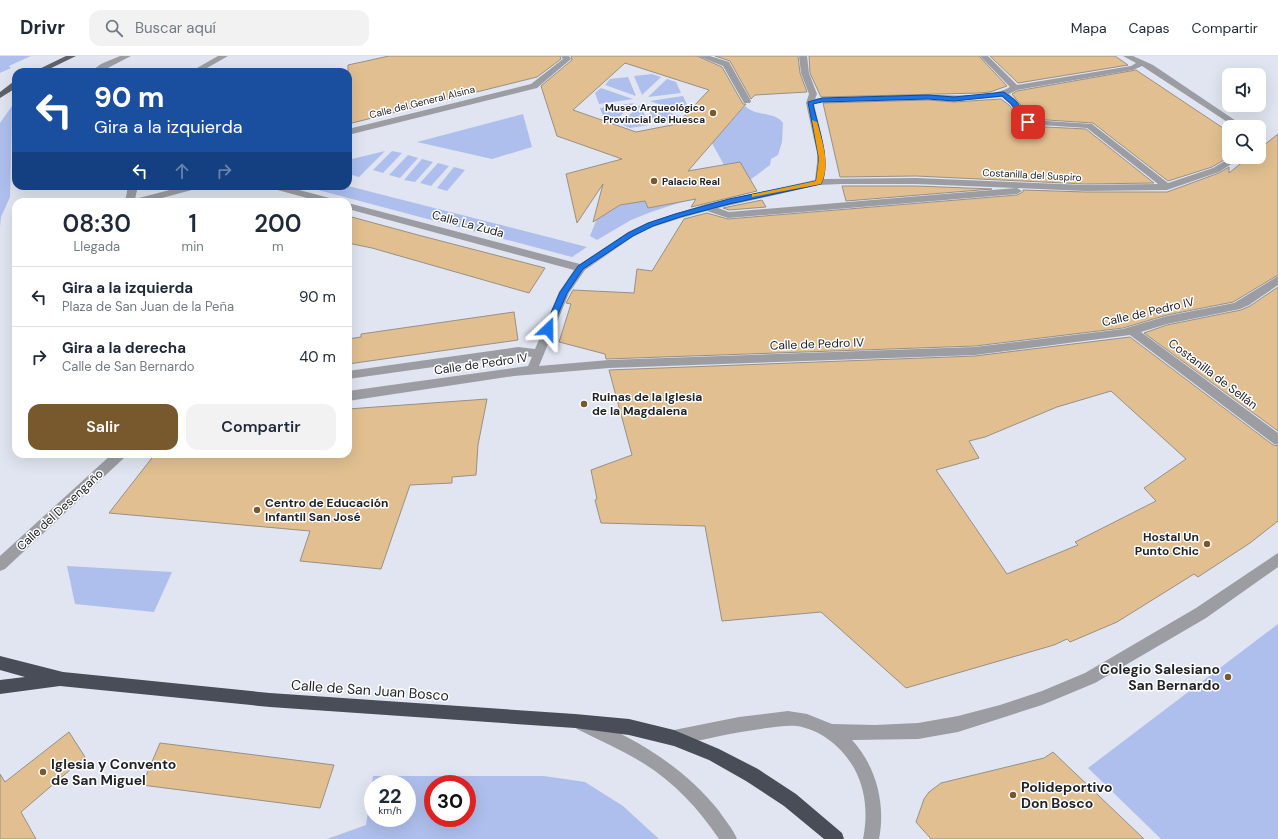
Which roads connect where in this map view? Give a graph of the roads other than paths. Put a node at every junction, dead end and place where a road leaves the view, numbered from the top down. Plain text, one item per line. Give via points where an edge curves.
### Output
1 (72, 56) edge
2 (127, 56) edge
3 (224, 56) edge
4 (565, 56) edge
5 (702, 56) edge
6 (803, 56) edge
7 (984, 56) edge
8 (1127, 56) edge
9 (1141, 60) edge
10 (46, 68) edge
11 (101, 68) edge
12 (202, 68) edge
13 (12, 87) edge
14 (1016, 88) junction
15 (1004, 94) junction
16 (0, 96) edge
17 (747, 101) dead end
18 (810, 103) junction
19 (1231, 120) edge
20 (352, 131) edge
21 (1226, 164) edge
22 (819, 182) junction
23 (1049, 187) junction
24 (1167, 187) junction
25 (183, 190) edge
26 (288, 190) edge
27 (157, 198) edge
28 (319, 198) edge
29 (352, 207) edge
30 (706, 207) junction
31 (580, 268) junction
32 (1278, 280) edge
33 (1132, 331) junction
34 (538, 353) junction
35 (532, 370) junction
36 (352, 374) edge
37 (352, 395) edge
38 (1278, 440) edge
39 (116, 458) edge
40 (1278, 559) edge
41 (0, 565) edge
42 (0, 663) edge
43 (63, 679) junction
44 (0, 688) edge
45 (575, 721) junction
46 (831, 732) junction
47 (674, 738) junction
48 (729, 839) edge
49 (836, 839) edge
50 (870, 839) edge

1 - 10 main road
2 - 11 street
3 - 12 street
4 - 20 street, Calle del General Alsina via 567,60 534,86
5 - 17 street via 726,64
6 - 18 street via 805,74 813,94
7 - 14 street
8 - 9 street
9 - 14 street via 1133,68
9 - 19 street
13 - 16 main road
14 - 15 street
15 - 18 street via 954,99 928,97 822,100
15 - 24 street via 1028,122 1090,126
18 - 22 street via 822,159
21 - 24 street, Costanilla del Suspiro
22 - 23 street, Costanilla del Suspiro via 916,181
22 - 30 street, Costanilla del Suspiro
23 - 24 street, Costanilla del Suspiro
23 - 30 street via 728,215
25 - 27 street
26 - 28 street
29 - 31 street, Calle La Zuda
30 - 31 street, Costanilla del Suspiro via 641,229
31 - 34 street via 564,292
32 - 33 street, Calle de Pedro IV via 1236,306 1167,320
33 - 35 street, Calle de Pedro IV via 975,351 609,364
33 - 38 street, Costanilla de Sellán
34 - 35 street
34 - 36 street via 518,351
35 - 37 street, Calle de Pedro IV
39 - 41 street, Calle del Desengaño
40 - 46 street via 1200,613 1090,678 1042,698 958,724 918,731
42 - 43 highway, Calle de San Juan Bosco
43 - 44 highway, Calle de San Juan Bosco
43 - 45 highway, Calle de San Juan Bosco via 270,700
45 - 47 highway, Calle de San Juan Bosco via 629,727
45 - 48 street via 636,750 664,768 691,791
46 - 47 street, Calle de San Juan Bosco via 814,723 779,719
46 - 50 street, Calle de San Juan Bosco via 858,760 868,779 873,800 873,830
47 - 49 highway, Calle de San Juan Bosco via 714,754 752,775 790,800

